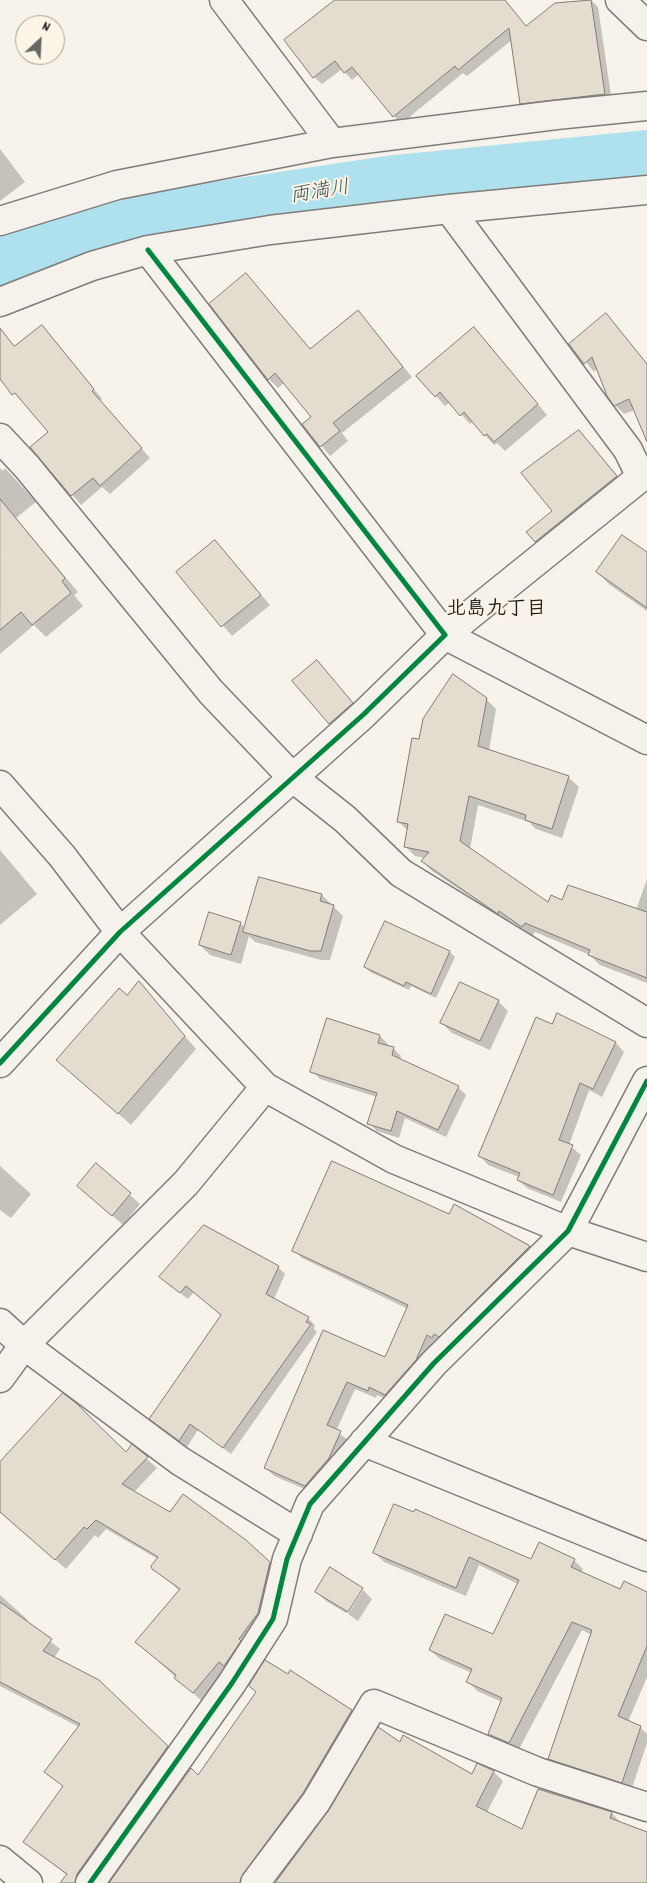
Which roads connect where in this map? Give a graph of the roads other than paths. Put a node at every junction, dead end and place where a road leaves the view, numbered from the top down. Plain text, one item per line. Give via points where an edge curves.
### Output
1 (224, 0) edge
2 (620, 0) edge
3 (647, 26) edge
4 (647, 106) edge
5 (332, 143) junction
6 (647, 190) edge
7 (450, 209) junction
8 (0, 221) edge
9 (148, 250) junction
10 (0, 302) edge
11 (0, 438) edge
12 (645, 478) edge
13 (445, 635) junction
14 (647, 740) edge
15 (292, 777) junction
16 (0, 785) edge
17 (120, 932) junction
18 (647, 1023) edge
19 (0, 1062) edge
20 (647, 1081) edge
21 (265, 1087) junction
22 (568, 1231) junction
23 (647, 1257) edge
24 (0, 1323) edge
25 (24, 1345) junction
26 (0, 1378) edge
27 (364, 1442) junction
28 (298, 1534) junction
29 (647, 1557) edge
30 (647, 1807) edge
31 (0, 1860) edge
32 (28, 1883) edge
33 (90, 1883) edge
34 (256, 1883) edge

1 - 5 main road
2 - 3 main road
4 - 5 main road
5 - 8 main road via 117,185
6 - 7 main road
7 - 9 main road via 270,230
7 - 12 main road via 628,450
9 - 10 main road via 92,266
9 - 13 main road
11 - 15 main road via 211,692
12 - 13 main road
13 - 14 main road
13 - 15 main road via 364,714
15 - 17 main road
15 - 18 main road via 345,819 401,873
16 - 17 main road via 62,856
17 - 19 main road
17 - 21 main road
20 - 22 main road
21 - 22 main road via 394,1159
21 - 25 main road via 186,1183
22 - 23 main road
22 - 27 main road via 434,1363
24 - 25 main road
25 - 26 main road
25 - 28 main road via 180,1461
27 - 28 main road via 310,1504
27 - 29 main road
28 - 33 main road via 287,1559 273,1619 232,1683
30 - 34 main road via 538,1772 374,1704 316,1802
31 - 32 main road

